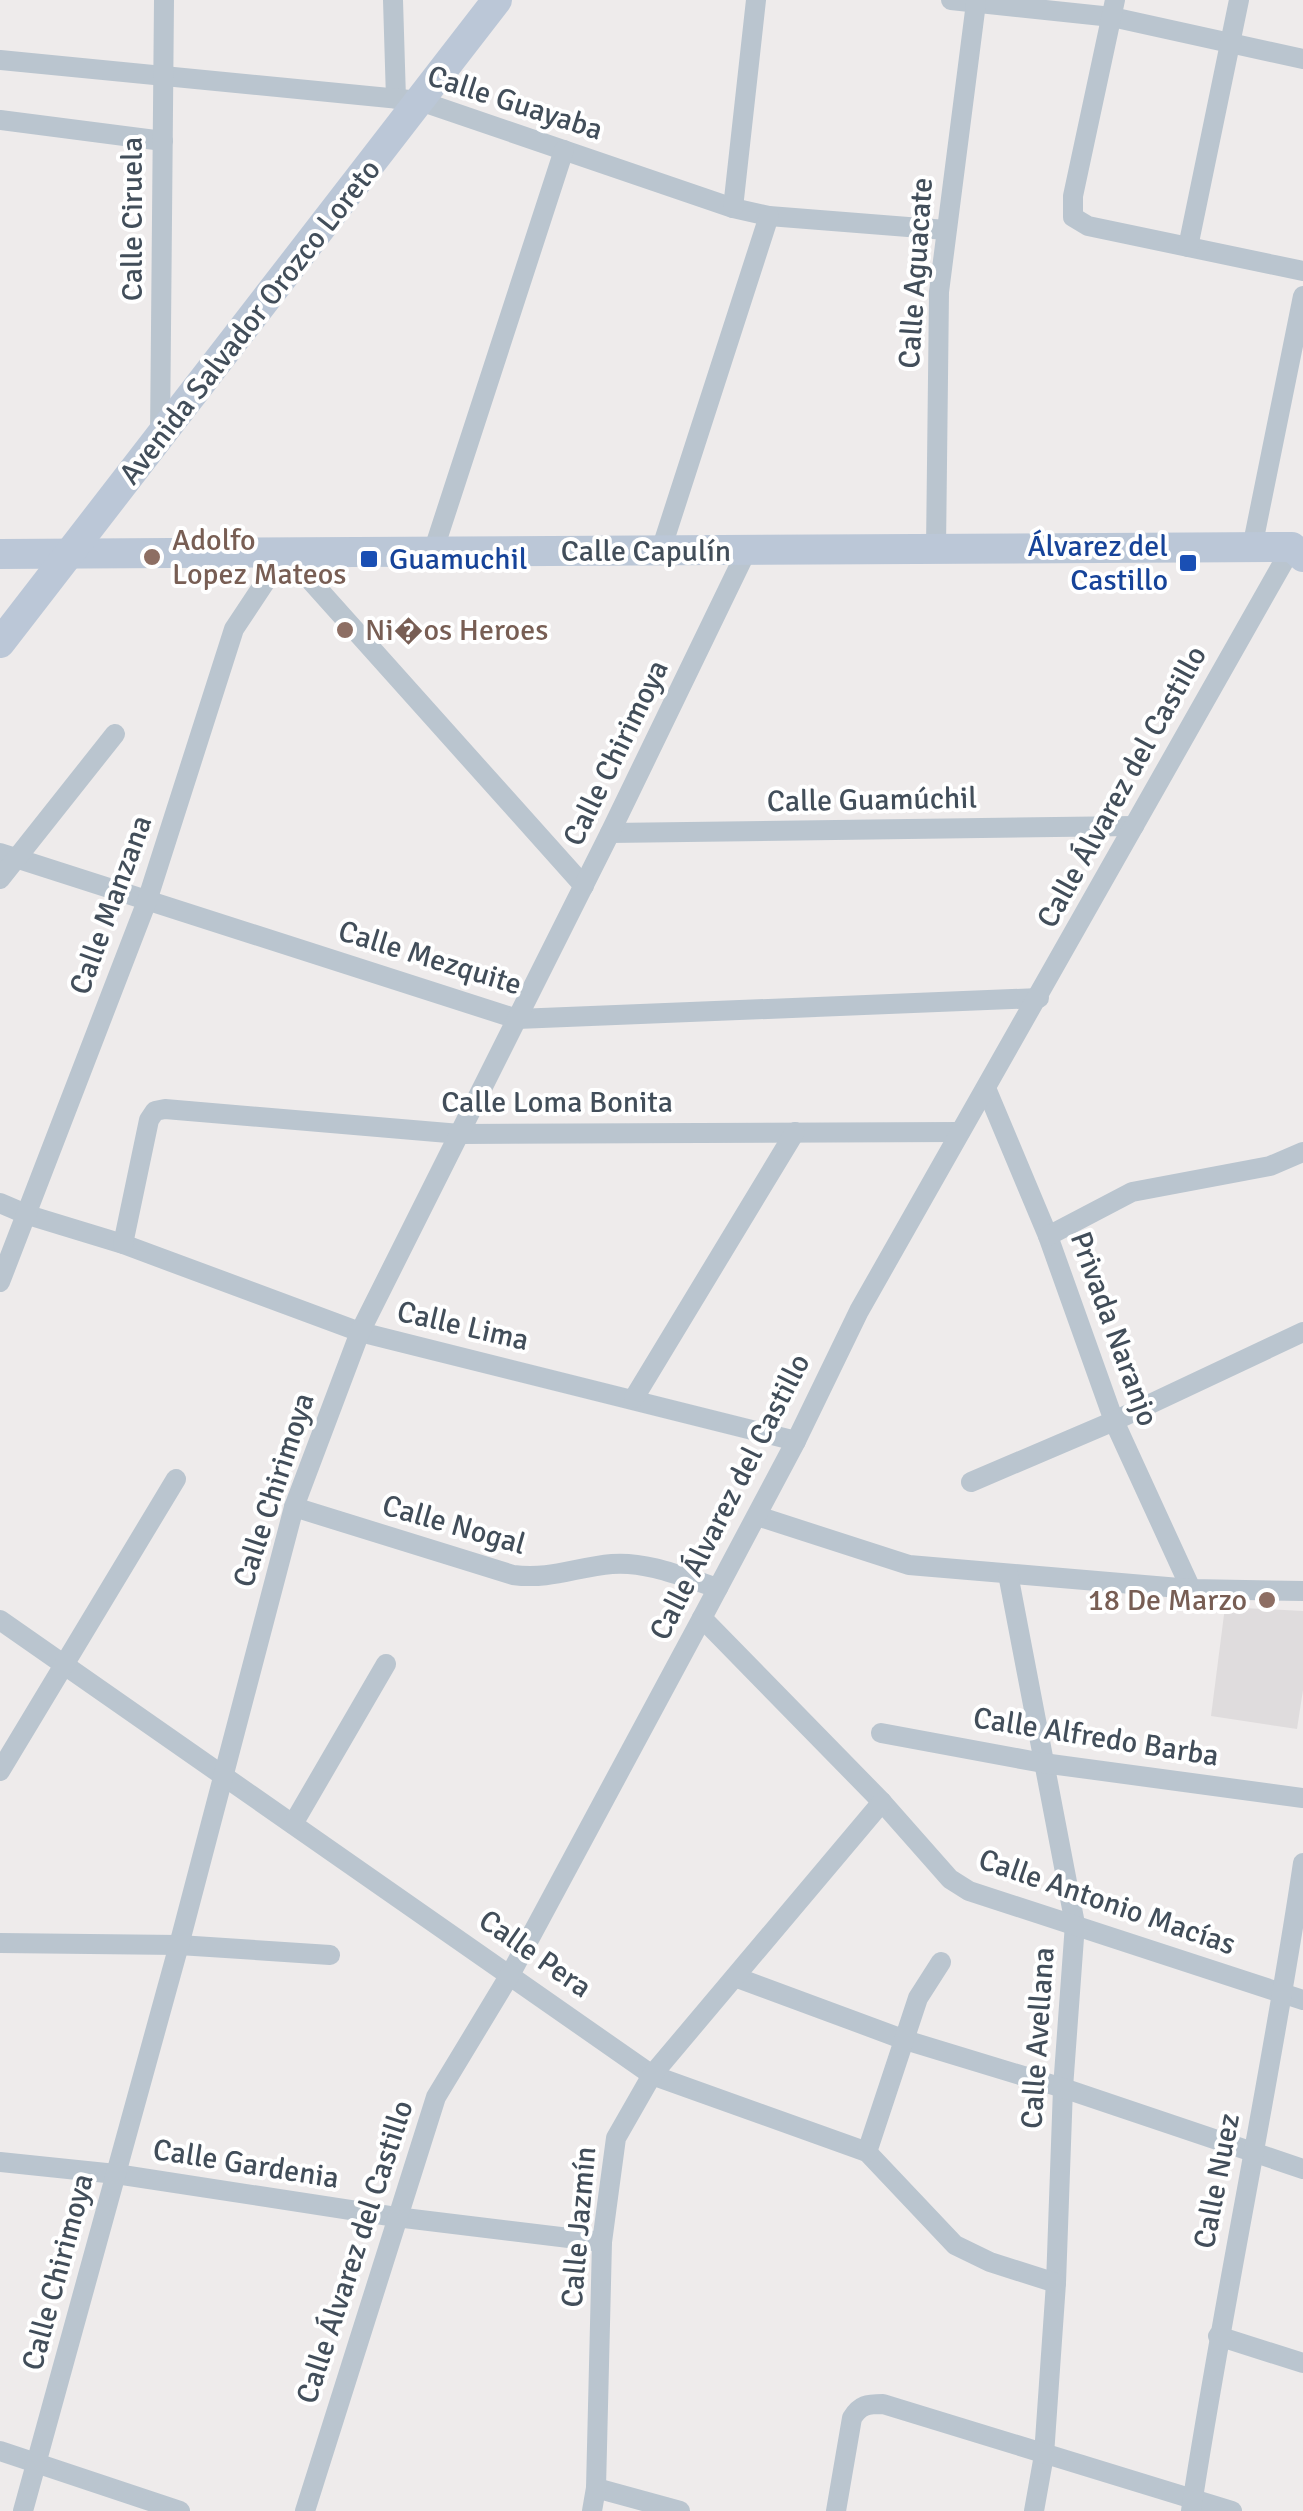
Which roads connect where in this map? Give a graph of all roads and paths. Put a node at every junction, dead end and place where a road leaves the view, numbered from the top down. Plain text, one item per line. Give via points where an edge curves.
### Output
1 (164, 0) edge
2 (393, 0) edge
3 (498, 0) edge
4 (756, 0) edge
5 (951, 0) edge
6 (1240, 0) edge
7 (967, 1) edge
8 (1113, 8) edge
9 (1231, 42) junction
10 (1303, 59) edge
11 (0, 60) edge
12 (163, 76) junction
13 (408, 100) junction
14 (0, 120) edge
15 (163, 140) junction
16 (564, 150) junction
17 (733, 208) junction
18 (769, 216) junction
19 (946, 230) junction
20 (1188, 247) junction
21 (1303, 271) edge
22 (1303, 296) edge
23 (160, 438) junction
24 (1252, 548) junction
25 (936, 549) junction
26 (661, 550) junction
27 (747, 550) junction
28 (284, 552) junction
29 (432, 552) junction
30 (1297, 552) edge
31 (0, 554) edge
32 (70, 554) junction
33 (0, 642) edge
34 (116, 734) dead end
35 (1134, 826) junction
36 (610, 833) junction
37 (8, 857) edge
38 (0, 880) edge
39 (584, 886) junction
40 (147, 901) junction
41 (1039, 998) junction
42 (517, 1019) junction
43 (986, 1088) junction
44 (795, 1132) junction
45 (960, 1132) junction
46 (460, 1134) junction
47 (1303, 1152) edge
48 (0, 1203) edge
49 (28, 1215) junction
50 (1048, 1236) junction
51 (123, 1244) junction
52 (0, 1282) edge
53 (360, 1332) junction
54 (1303, 1332) edge
55 (634, 1398) junction
56 (1114, 1421) junction
57 (796, 1441) junction
58 (176, 1479) dead end
59 (971, 1482) dead end
60 (294, 1506) junction
61 (757, 1516) junction
62 (1008, 1574) junction
63 (718, 1588) junction
64 (1191, 1589) junction
65 (1303, 1590) edge
66 (702, 1618) junction
67 (0, 1620) edge
68 (386, 1664) dead end
69 (63, 1666) junction
70 (881, 1733) dead end
71 (1043, 1763) junction
72 (0, 1771) edge
73 (222, 1776) junction
74 (1303, 1798) edge
75 (882, 1802) junction
76 (293, 1824) junction
77 (1303, 1863) edge
78 (1075, 1924) junction
79 (0, 1943) edge
80 (179, 1945) junction
81 (330, 1955) dead end
82 (940, 1962) dead end
83 (510, 1973) junction
84 (735, 1976) junction
85 (1293, 1997) edge
86 (905, 2040) junction
87 (652, 2074) junction
88 (1063, 2088) junction
89 (867, 2152) junction
90 (1254, 2154) junction
91 (0, 2162) edge
92 (1303, 2169) edge
93 (116, 2174) junction
94 (396, 2217) junction
95 (602, 2242) junction
96 (1056, 2283) junction
97 (1218, 2336) junction
98 (1303, 2363) edge
99 (0, 2452) edge
100 (1044, 2454) junction
101 (36, 2462) junction
102 (596, 2488) junction
103 (1192, 2505) edge
104 (23, 2511) edge
105 (180, 2511) edge
106 (305, 2511) edge
107 (592, 2511) edge
108 (680, 2511) edge
109 (836, 2511) edge
110 (1034, 2511) edge
111 (1232, 2511) edge

1 - 12 street, Calle Ciruela
2 - 13 street
3 - 13 street, Avenida Salvador Orozco Loreto
4 - 17 street
5 - 7 street
6 - 9 street
7 - 8 street
7 - 19 street, Calle Aguacate
8 - 9 street
8 - 20 street via 1074,217 1088,226
9 - 10 street
9 - 20 street
11 - 12 street, Calle Guayaba
12 - 13 street, Calle Guayaba
12 - 15 street, Calle Ciruela
13 - 16 street, Calle Guayaba
13 - 23 street, Avenida Salvador Orozco Loreto
14 - 15 street
15 - 23 street, Calle Ciruela
16 - 17 street, Calle Guayaba
16 - 29 street
17 - 18 street, Calle Guayaba
18 - 19 street, Calle Guayaba
18 - 26 street
19 - 25 street, Calle Aguacate via 939,292
20 - 21 street
22 - 24 street
23 - 32 street, Avenida Salvador Orozco Loreto
24 - 25 street, Calle Capulín
24 - 30 street, Calle Capulín
25 - 27 street, Calle Capulín
26 - 27 street, Calle Capulín
26 - 29 street, Calle Capulín
27 - 36 street, Calle Chirimoya
28 - 29 street, Calle Capulín
28 - 32 street, Calle Capulín
28 - 39 street
28 - 40 street, Calle Manzana via 234,630
30 - 35 street, Calle Álvarez del Castillo
31 - 32 street, Calle Capulín
32 - 33 street, Avenida Salvador Orozco Loreto
34 - 37 street
35 - 36 street, Calle Guamúchil
35 - 41 street, Calle Álvarez del Castillo
36 - 39 street, Calle Chirimoya
37 - 38 street
37 - 40 street, Calle Mezquite
39 - 42 street, Calle Chirimoya
40 - 42 street, Calle Mezquite
40 - 49 street, Calle Manzana
41 - 42 street, Calle Mezquite
41 - 43 street, Calle Álvarez del Castillo
42 - 46 street, Calle Chirimoya
43 - 45 street, Calle Álvarez del Castillo
43 - 50 street, Privada Naranjo
44 - 45 street, Calle Loma Bonita
44 - 46 street, Calle Loma Bonita
44 - 55 street
45 - 57 street, Calle Álvarez del Castillo via 859,1311
46 - 51 street, Calle Loma Bonita via 155,1111
46 - 53 street, Calle Chirimoya
47 - 50 street via 1270,1166 1132,1192
48 - 49 street, Calle Lima
49 - 51 street, Calle Lima
49 - 52 street, Calle Manzana
50 - 56 street, Privada Naranjo
51 - 53 street, Calle Lima
53 - 55 street, Calle Lima
53 - 60 street, Calle Chirimoya
54 - 56 street
55 - 57 street, Calle Lima
56 - 59 street
56 - 64 street, Privada Naranjo
57 - 61 street, Calle Álvarez del Castillo
58 - 69 street
60 - 63 street, Calle Nogal via 513,1575 539,1578 614,1564
60 - 73 street, Calle Chirimoya
61 - 62 street via 908,1566
61 - 63 street, Calle Álvarez del Castillo
62 - 64 street
62 - 71 street, Calle Avellana
63 - 66 street, Calle Álvarez del Castillo
64 - 65 street
66 - 75 street, Calle Antonio Macías
66 - 83 street, Calle Álvarez del Castillo
67 - 69 street, Calle Pera
68 - 76 street
69 - 72 street
69 - 73 street, Calle Pera
70 - 71 street, Calle Alfredo Barba
71 - 74 street, Calle Alfredo Barba
71 - 78 street, Calle Avellana
73 - 76 street, Calle Pera
73 - 80 street, Calle Chirimoya
75 - 78 street, Calle Antonio Macías via 950,1879
75 - 84 street, Calle Jazmín
76 - 83 street, Calle Pera
77 - 85 street, Calle Nuez
78 - 85 street, Calle Antonio Macías
78 - 88 street, Calle Avellana
79 - 80 street
80 - 81 street
80 - 93 street, Calle Chirimoya
82 - 86 street via 918,1998
83 - 87 street, Calle Pera
83 - 94 street, Calle Álvarez del Castillo via 436,2097
84 - 86 street
84 - 87 street, Calle Jazmín
85 - 90 street, Calle Nuez
86 - 88 street
86 - 89 street
87 - 89 street, Calle Pera
87 - 95 street, Calle Jazmín via 616,2138
88 - 90 street
88 - 96 street, Calle Avellana
89 - 96 street, Calle Pera via 955,2245
90 - 92 street
90 - 97 street, Calle Nuez
91 - 93 street, Calle Gardenia
93 - 94 street, Calle Gardenia
93 - 101 street, Calle Chirimoya
94 - 95 street, Calle Gardenia
94 - 106 street, Calle Álvarez del Castillo
95 - 102 street, Calle Jazmín
96 - 100 street, Calle Avellana
97 - 98 street
97 - 103 street, Calle Nuez
99 - 101 street
100 - 103 street
100 - 109 street via 882,2404 858,2408 847,2432
100 - 110 street, Calle Avellana
101 - 104 street, Calle Chirimoya
101 - 105 street
102 - 107 street, Calle Jazmín
102 - 108 street
103 - 111 street

